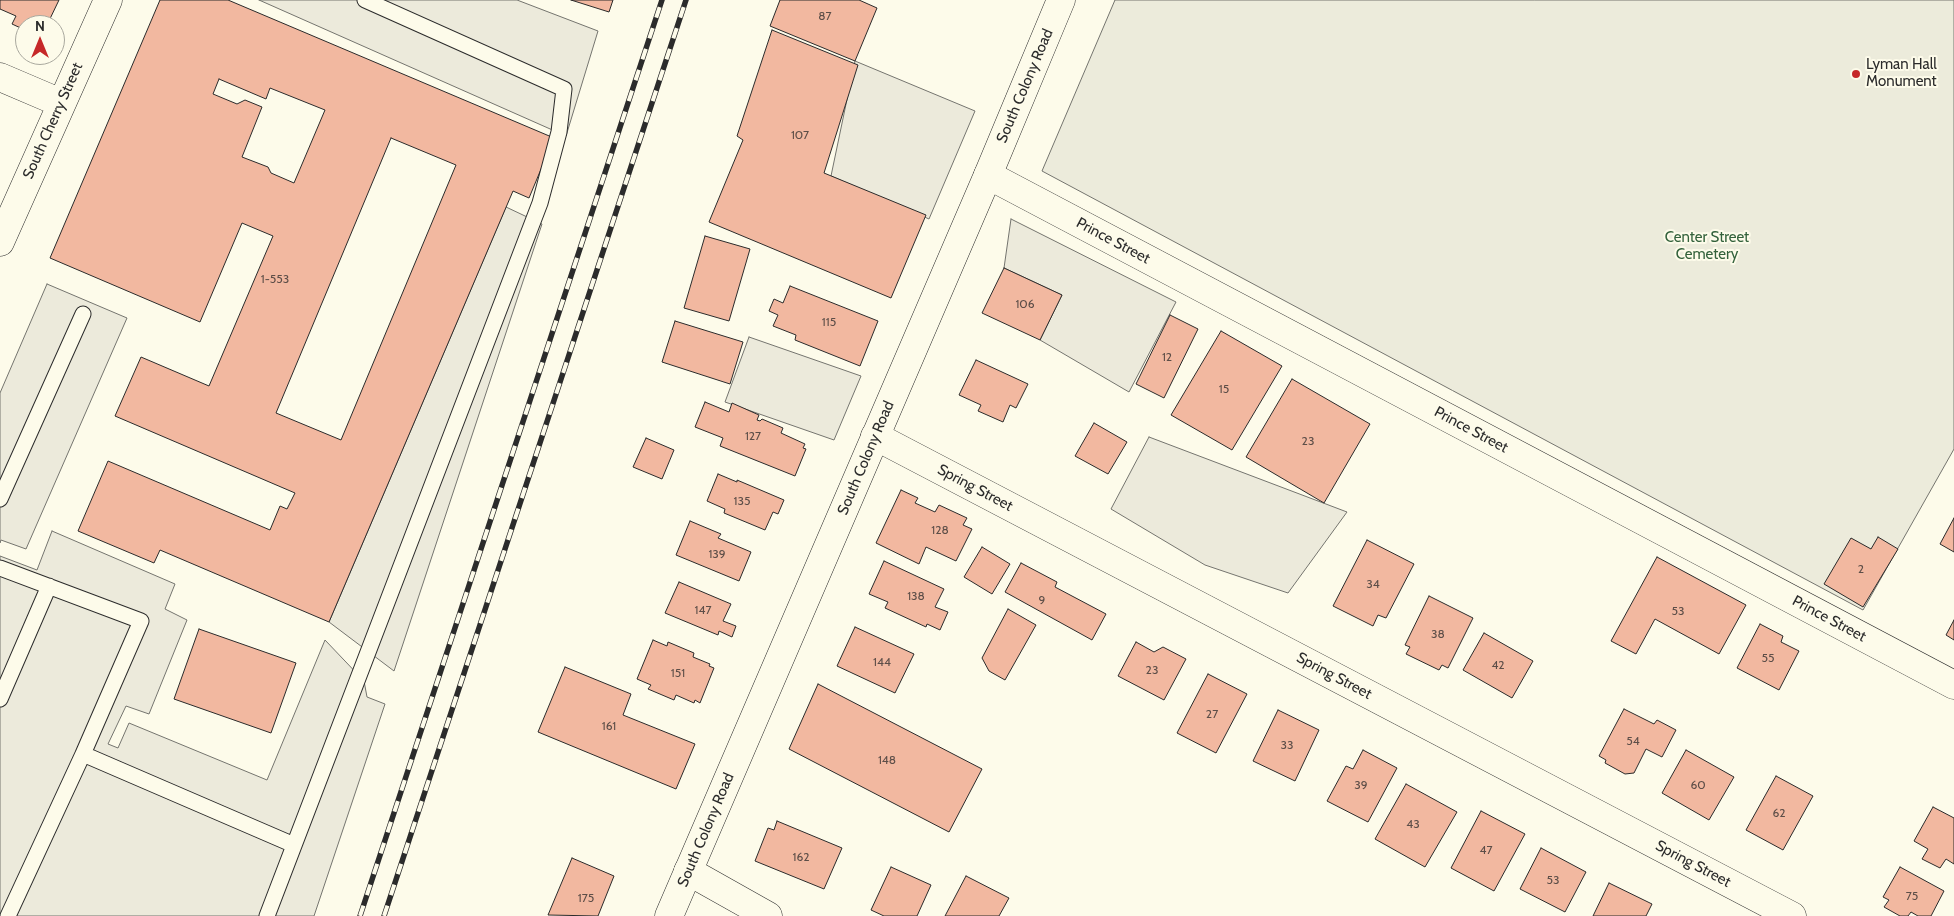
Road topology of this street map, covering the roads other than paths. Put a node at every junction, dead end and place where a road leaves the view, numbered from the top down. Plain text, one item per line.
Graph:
1 (108, 0) edge
2 (365, 0) edge
3 (1061, 0) edge
4 (0, 77) edge
5 (61, 103) junction
6 (988, 175) junction
7 (0, 242) edge
8 (83, 314) dead end
9 (875, 436) junction
10 (0, 499) edge
11 (0, 568) edge
12 (49, 586) junction
13 (1954, 685) edge
14 (0, 699) edge
15 (83, 754) junction
16 (294, 845) junction
17 (688, 871) junction
18 (8, 916) edge
19 (267, 916) edge
20 (669, 916) edge
21 (768, 916) edge
22 (1792, 916) edge

1 - 5 street, South Cherry Street
2 - 16 lane
3 - 6 street, South Colony Road
4 - 5 street
5 - 7 street, South Cherry Street
6 - 9 street, South Colony Road
6 - 13 street, Prince Street
8 - 10 lane
9 - 17 street, South Colony Road
9 - 22 street, Spring Street
11 - 12 lane
12 - 14 lane
12 - 15 lane
15 - 16 lane
15 - 18 lane
16 - 19 lane
17 - 20 street, South Colony Road
17 - 21 street

